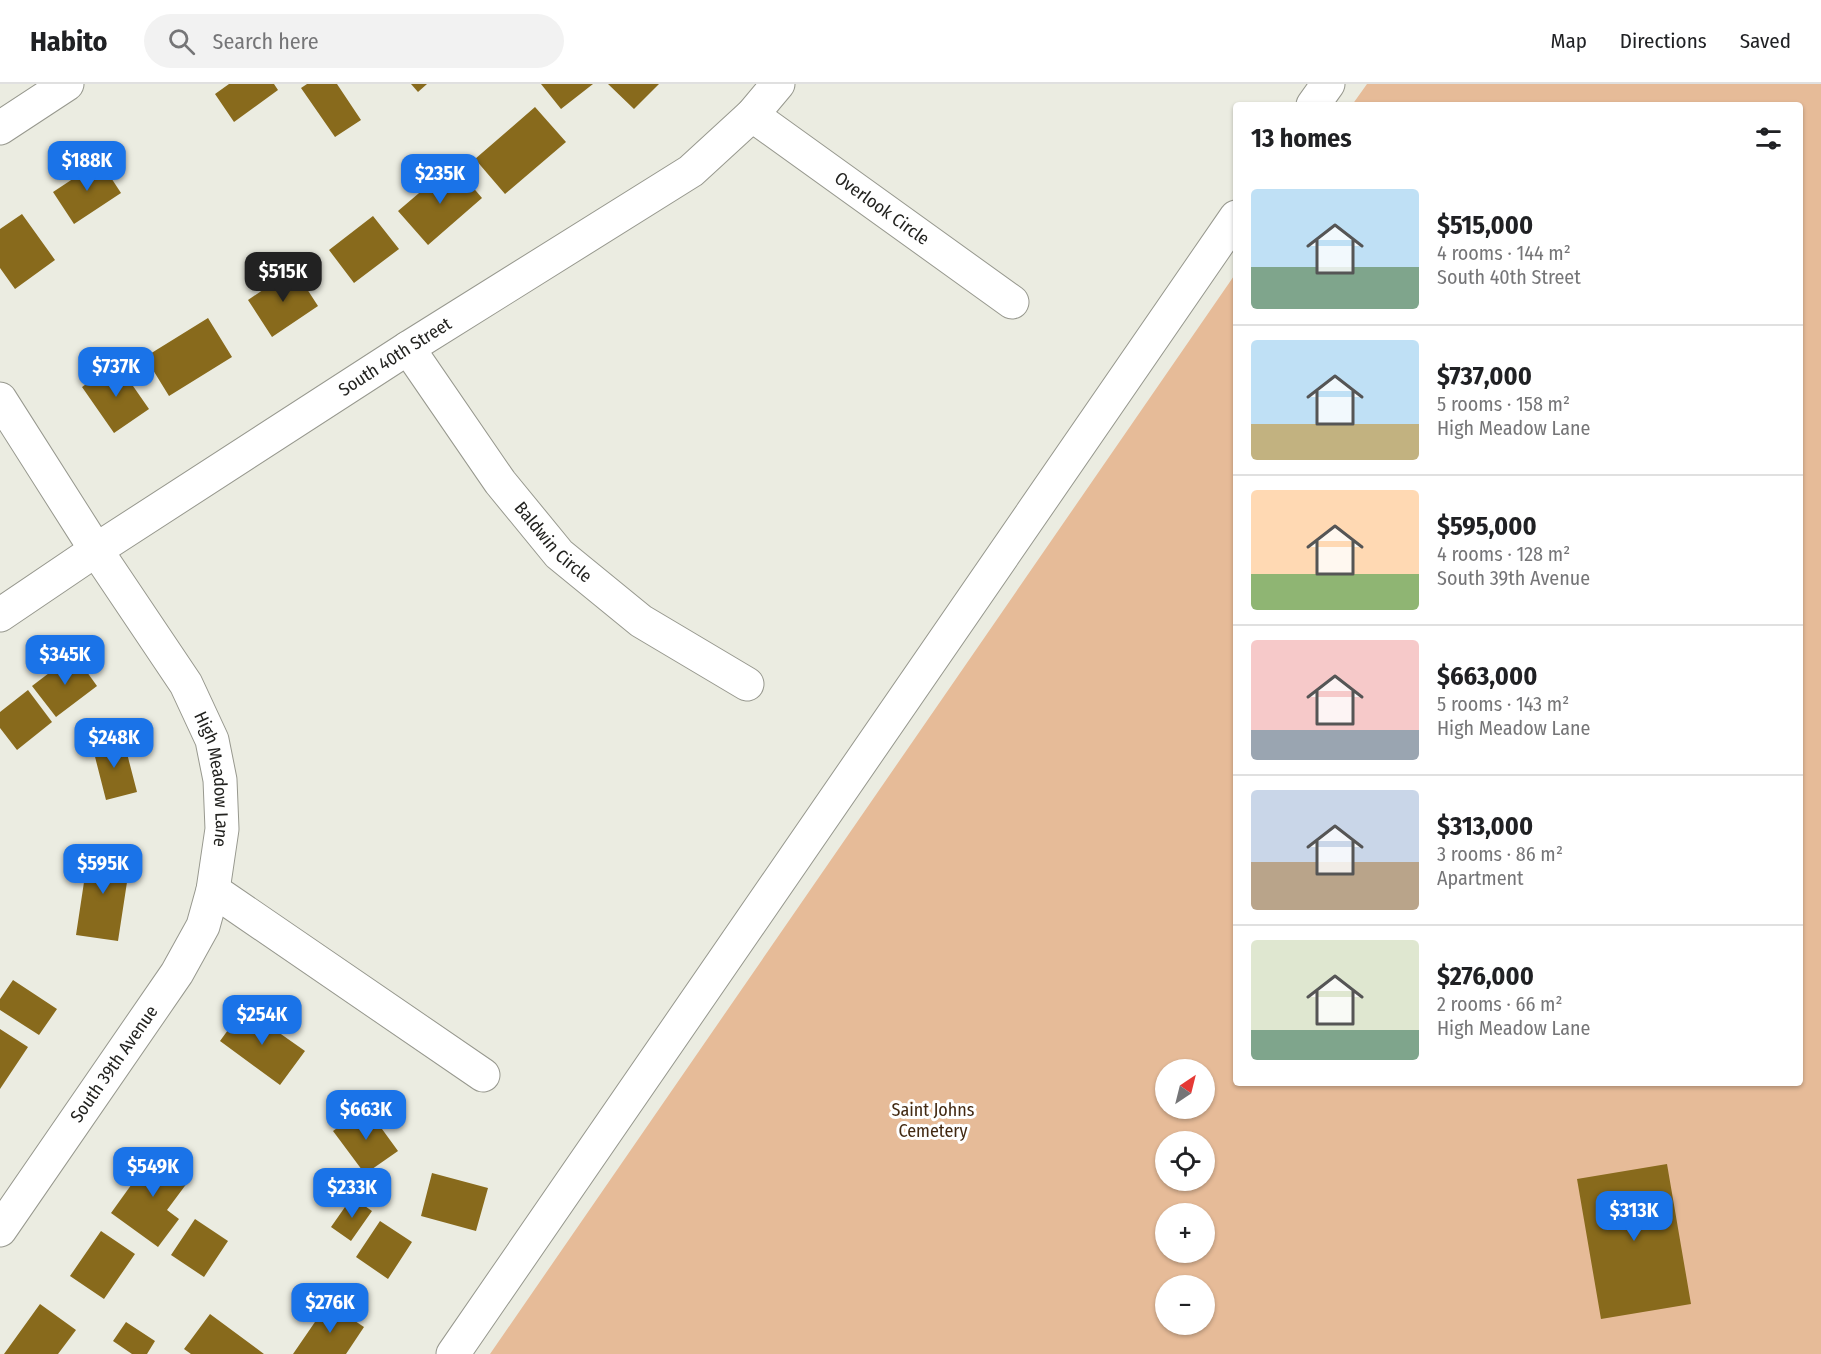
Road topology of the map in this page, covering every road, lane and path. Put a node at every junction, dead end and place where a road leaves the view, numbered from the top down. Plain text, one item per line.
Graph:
1 (67, 84) edge
2 (778, 84) edge
3 (1328, 84) edge
4 (1315, 102) edge
5 (752, 115) junction
6 (0, 129) edge
7 (1233, 221) edge
8 (1012, 302) dead end
9 (408, 348) junction
10 (0, 399) edge
11 (96, 550) junction
12 (0, 615) edge
13 (747, 684) dead end
14 (213, 890) junction
15 (483, 1075) dead end
16 (0, 1230) edge
17 (453, 1354) edge

1 - 6 street
2 - 5 street, South 40th Street
3 - 4 street
5 - 8 street, Overlook Circle
5 - 9 street, South 40th Street
7 - 17 street
9 - 11 street, South 40th Street
9 - 13 street, Baldwin Circle
10 - 11 street, High Meadow Lane
11 - 12 street, South 40th Street
11 - 14 street, High Meadow Lane
14 - 15 street
14 - 16 street, South 39th Avenue

